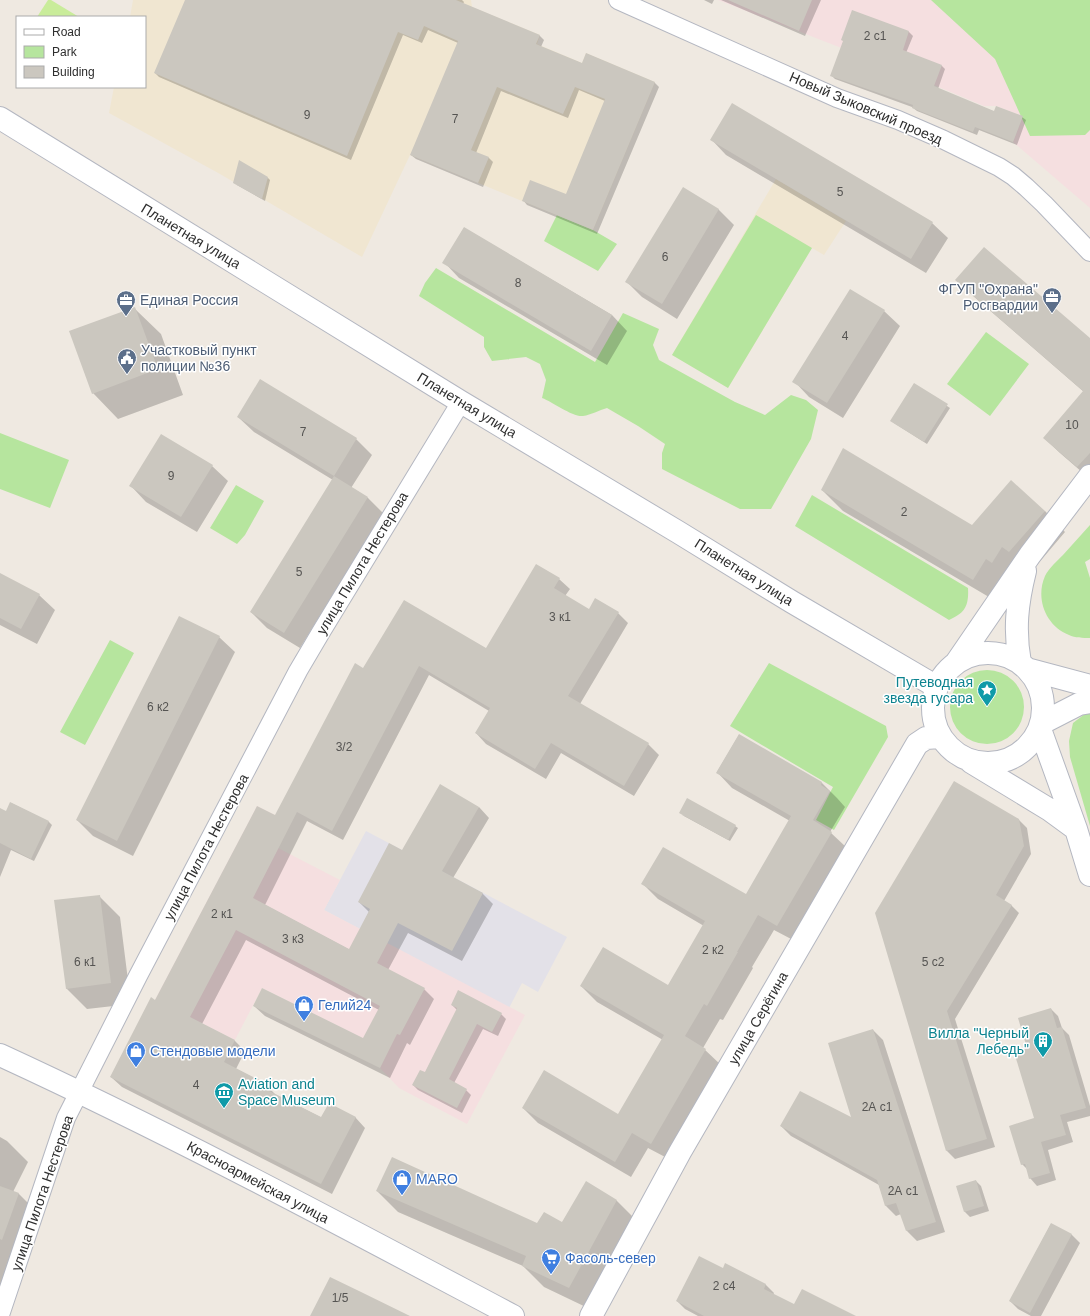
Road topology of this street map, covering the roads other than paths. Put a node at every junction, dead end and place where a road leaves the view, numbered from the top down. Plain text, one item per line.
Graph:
1 (618, 0) edge
2 (0, 118) edge
3 (1090, 252) edge
4 (461, 402) junction
5 (1090, 476) edge
6 (1030, 555) junction
7 (956, 663) junction
8 (1023, 666) junction
9 (1090, 686) edge
10 (937, 687) junction
11 (1090, 702) edge
12 (1041, 726) junction
13 (940, 737) junction
14 (966, 760) junction
15 (1076, 829) junction
16 (1090, 875) edge
17 (0, 1055) edge
18 (80, 1092) junction
19 (0, 1315) edge
20 (513, 1316) edge
21 (591, 1316) edge

1 - 3 street, Новый Зыковский проезд
2 - 4 street, Планетная улица
4 - 10 street, Планетная улица
4 - 18 street, улица Пилота Нестерова
5 - 6 street
6 - 7 street
6 - 8 street
7 - 8 street
7 - 10 street
8 - 9 street
8 - 12 street
10 - 13 street
11 - 12 street
12 - 14 street
12 - 15 street
13 - 14 street
13 - 21 street, улица Серёгина
14 - 15 street
15 - 16 street
17 - 18 street, Красноармейская улица
18 - 19 street, улица Пилота Нестерова
18 - 20 street, Красноармейская улица

